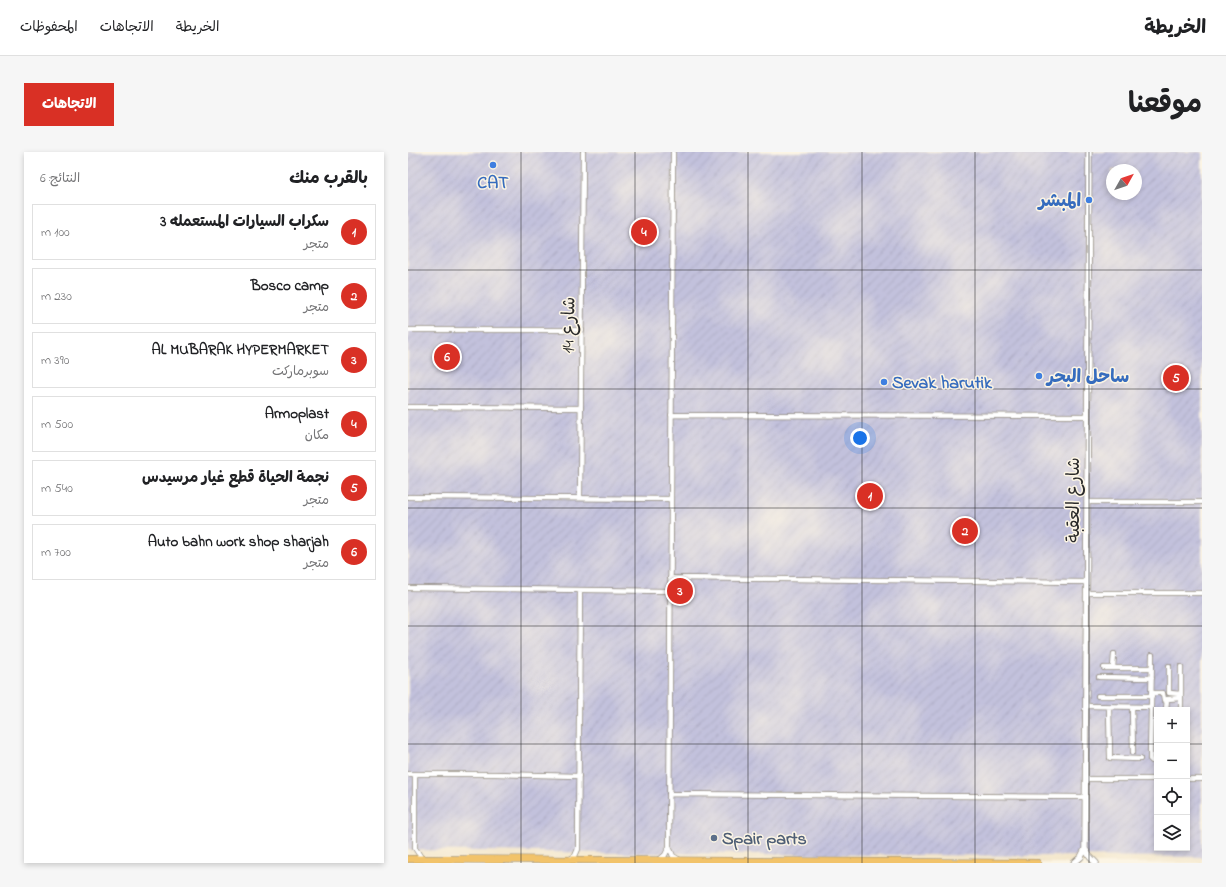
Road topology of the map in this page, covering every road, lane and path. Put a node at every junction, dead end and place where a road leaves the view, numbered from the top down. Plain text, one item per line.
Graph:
1 (583, 152) edge
2 (674, 152) edge
3 (1089, 152) edge
4 (408, 330) edge
5 (582, 330) junction
6 (408, 407) edge
7 (581, 408) junction
8 (671, 415) junction
9 (1088, 416) junction
10 (408, 498) edge
11 (580, 498) junction
12 (671, 499) junction
13 (1087, 502) junction
14 (1202, 502) edge
15 (670, 578) junction
16 (1087, 582) junction
17 (408, 588) edge
18 (580, 590) junction
19 (670, 592) junction
20 (1087, 592) junction
21 (1202, 593) edge
22 (1114, 654) dead end
23 (1152, 655) dead end
24 (1169, 666) dead end
25 (1181, 667) dead end
26 (1104, 668) dead end
27 (1113, 668) junction
28 (1122, 668) junction
29 (1152, 668) junction
30 (1099, 677) dead end
31 (1122, 677) junction
32 (1152, 678) junction
33 (1152, 695) junction
34 (1098, 696) dead end
35 (1122, 696) junction
36 (1181, 696) junction
37 (1166, 701) junction
38 (1086, 706) junction
39 (1109, 706) junction
40 (1122, 707) junction
41 (1132, 707) junction
42 (1166, 707) edge
43 (1181, 707) edge
44 (1151, 710) junction
45 (1154, 711) edge
46 (1133, 752) dead end
47 (1140, 759) dead end
48 (1154, 761) edge
49 (408, 774) edge
50 (415, 774) junction
51 (579, 776) junction
52 (1086, 779) junction
53 (1154, 779) edge
54 (1190, 779) edge
55 (1202, 779) edge
56 (669, 794) junction
57 (1086, 797) junction
58 (669, 846) junction
59 (415, 848) junction
60 (578, 849) junction
61 (1086, 849) junction
62 (408, 858) edge
63 (422, 859) junction
64 (569, 860) junction
65 (587, 860) junction
66 (658, 861) junction
67 (682, 861) junction
68 (902, 863) edge
69 (953, 863) edge
70 (1037, 863) edge
71 (1074, 863) edge
72 (1096, 863) edge

1 - 5 street, شارع 14
2 - 8 street
3 - 9 street, شارع العقبة
4 - 5 street
5 - 7 street, شارع 14
6 - 7 street
7 - 11 street, شارع 14
8 - 9 street
8 - 12 street
9 - 13 street, شارع العقبة
10 - 11 street
11 - 12 street
12 - 15 street
13 - 14 street
13 - 16 street, شارع العقبة
15 - 16 street
15 - 19 street
16 - 20 street, شارع العقبة
17 - 18 street
18 - 19 street
18 - 51 street
19 - 56 street
20 - 21 street
20 - 38 street, شارع العقبة
22 - 27 street
23 - 29 street
24 - 36 street
25 - 36 street
26 - 27 street
27 - 28 street
28 - 29 street
28 - 31 street
29 - 32 street
30 - 31 street
31 - 32 street
32 - 33 street
33 - 35 street
33 - 37 street
33 - 44 street
34 - 35 street
35 - 40 street
36 - 37 street
36 - 43 street
37 - 42 street
38 - 39 street
38 - 52 street, شارع العقبة
39 - 40 street
39 - 47 street
40 - 41 street
41 - 44 street
41 - 46 street
44 - 45 street
44 - 48 street
49 - 50 street
50 - 51 street
50 - 59 street
51 - 60 street
52 - 53 street
52 - 57 street, شارع العقبة
54 - 55 street
56 - 57 street
56 - 58 street
57 - 61 street, شارع العقبة
58 - 66 street
58 - 67 street
59 - 62 street
59 - 63 street
60 - 64 street
60 - 65 street
61 - 71 street
61 - 72 street
62 - 63 main road
63 - 64 main road
64 - 65 main road
65 - 66 main road
66 - 67 main road
67 - 68 main road
68 - 69 main road
69 - 70 main road

